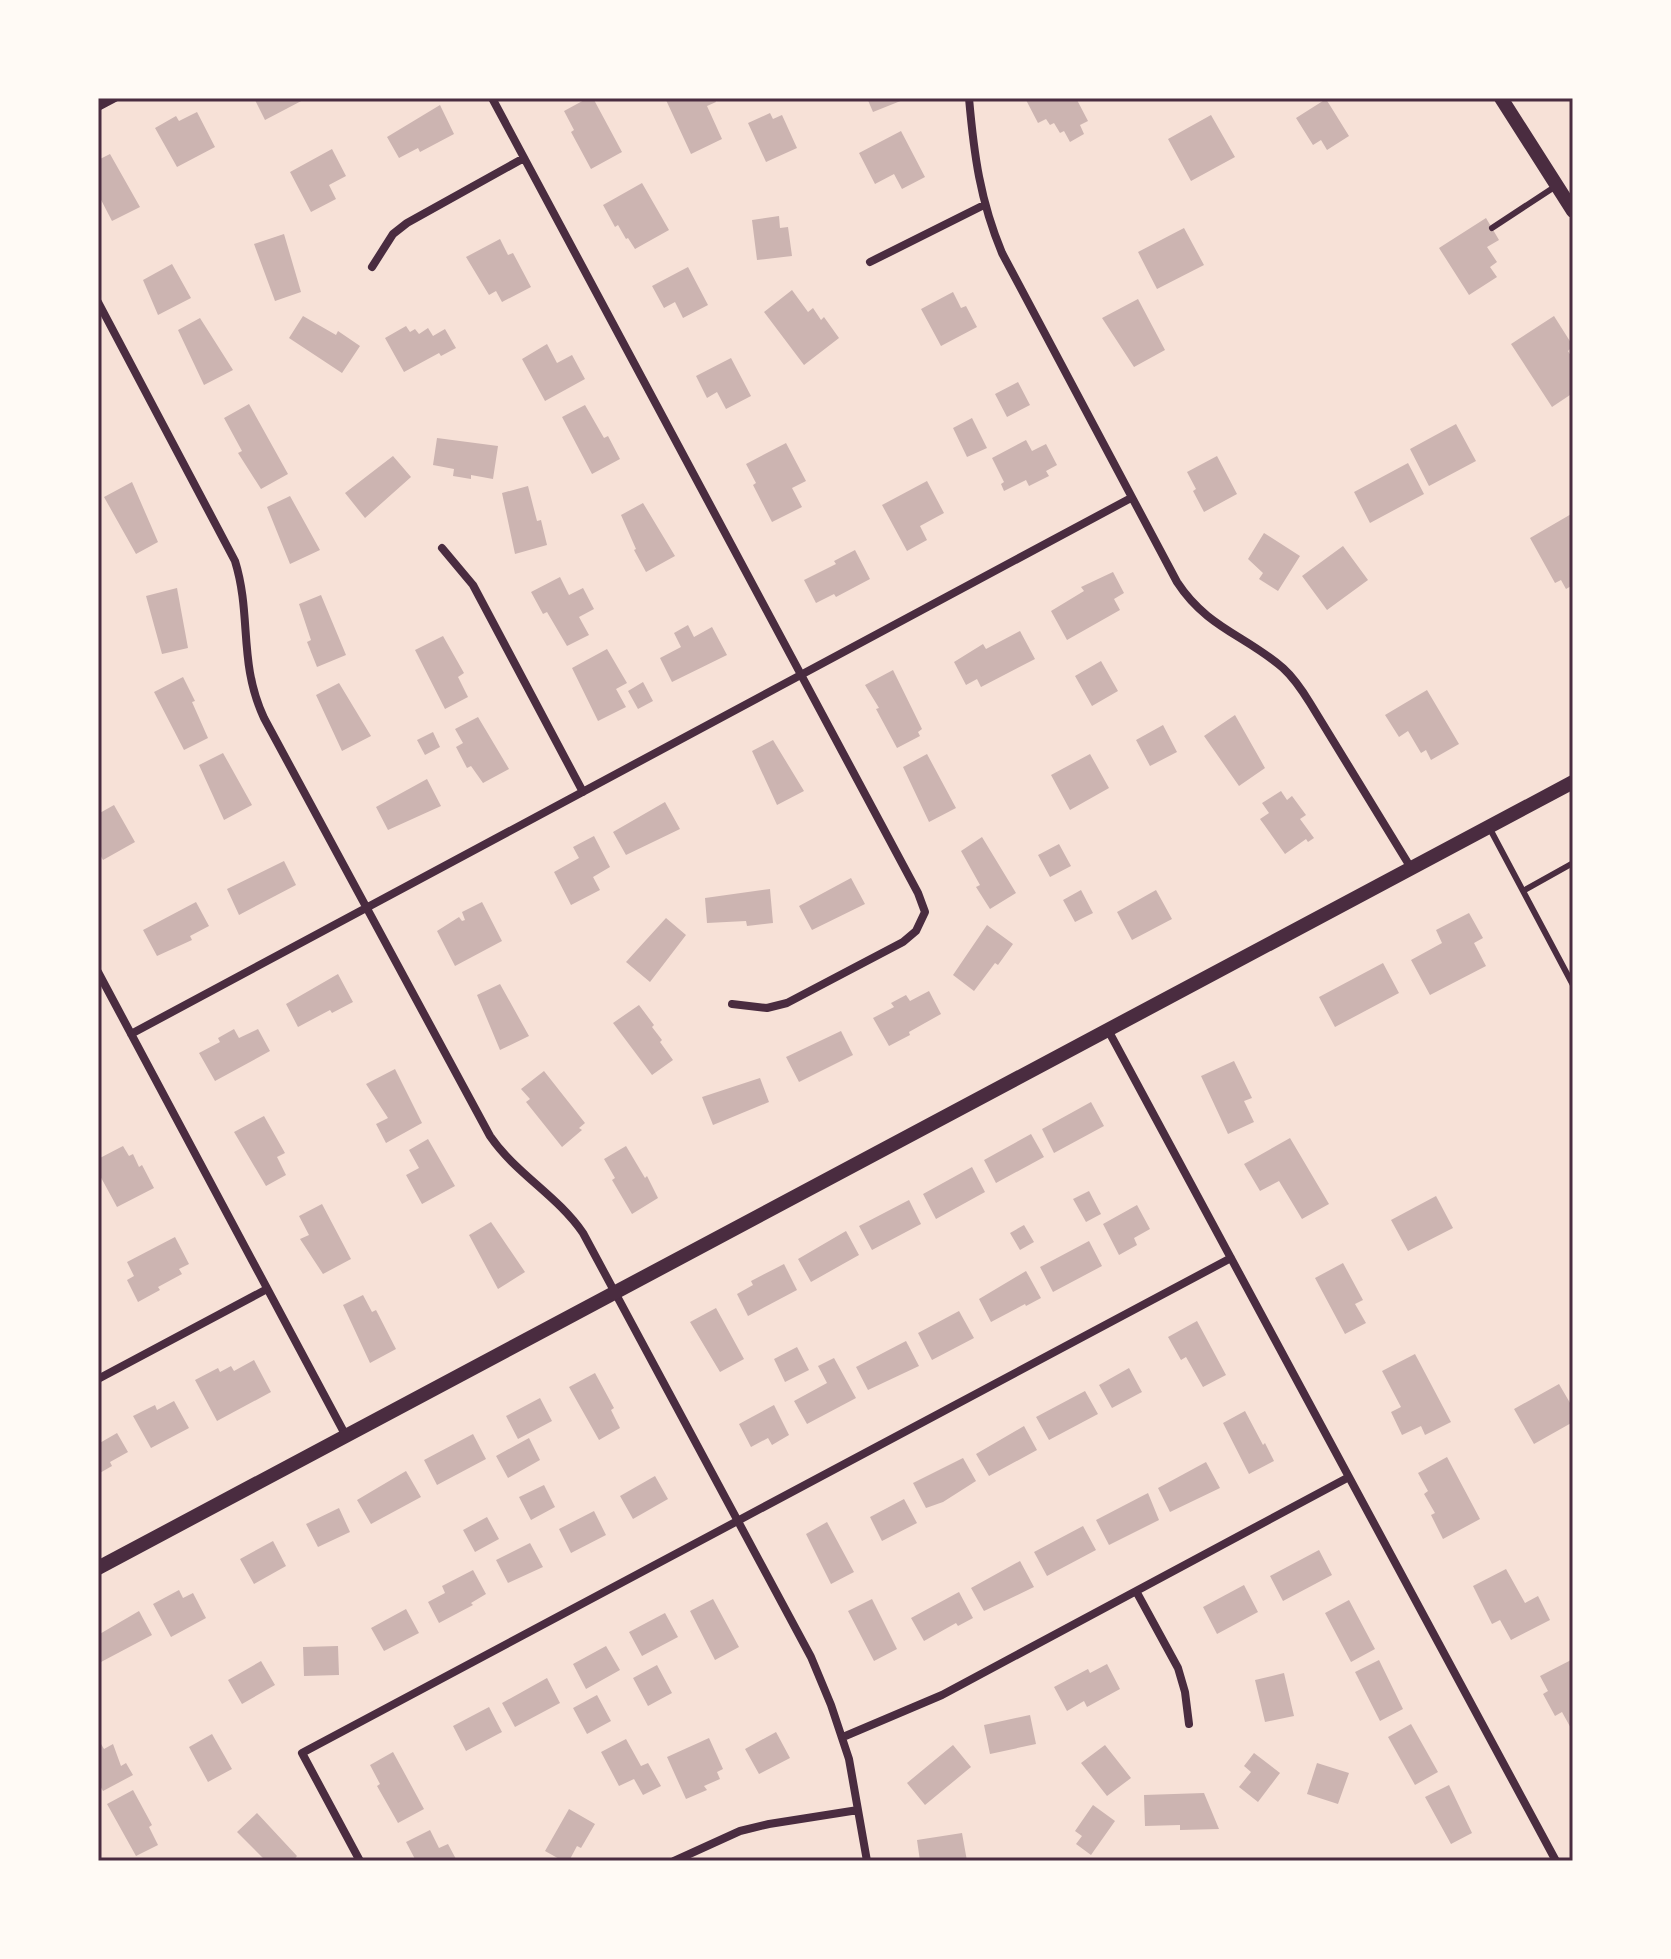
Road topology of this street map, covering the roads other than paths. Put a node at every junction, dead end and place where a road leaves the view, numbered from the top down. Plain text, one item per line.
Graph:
1 (115, 98) edge
2 (492, 98) edge
3 (969, 98) edge
4 (1501, 98) edge
5 (98, 107) edge
6 (524, 158) junction
7 (1556, 185) junction
8 (984, 205) junction
9 (1573, 211) edge
10 (1492, 228) dead end
11 (870, 262) dead end
12 (372, 267) dead end
13 (98, 302) edge
14 (1131, 498) junction
15 (442, 548) dead end
16 (800, 675) junction
17 (1573, 782) edge
18 (583, 792) junction
19 (1489, 826) junction
20 (1573, 863) edge
21 (1411, 868) junction
22 (1523, 891) junction
23 (366, 908) junction
24 (98, 972) edge
25 (1573, 985) edge
26 (732, 1004) dead end
27 (1108, 1030) junction
28 (131, 1034) junction
29 (1231, 1258) junction
30 (267, 1289) junction
31 (614, 1292) junction
32 (98, 1379) edge
33 (346, 1436) junction
34 (1349, 1477) junction
35 (738, 1521) junction
36 (98, 1568) edge
37 (1136, 1591) junction
38 (1189, 1724) dead end
39 (843, 1737) junction
40 (858, 1810) junction
41 (360, 1861) edge
42 (674, 1861) edge
43 (867, 1861) edge
44 (1556, 1861) edge

1 - 5 street
2 - 6 street
3 - 8 street
4 - 7 street
6 - 12 street
6 - 16 street
7 - 9 street
7 - 10 lane
8 - 11 street
8 - 14 street
13 - 23 street
14 - 16 street
14 - 21 street
15 - 18 street
16 - 18 street
16 - 26 street
17 - 19 street
18 - 23 street
19 - 21 street
19 - 22 lane
20 - 22 lane
21 - 27 street
22 - 25 lane
23 - 28 street
23 - 31 street
24 - 28 street
27 - 29 street
27 - 31 street
28 - 30 street
29 - 34 street
29 - 35 street
30 - 32 street
30 - 33 street
31 - 33 street
31 - 35 street
33 - 36 street
34 - 37 street
34 - 44 street
35 - 39 street
35 - 41 street
37 - 38 street
37 - 39 street
39 - 40 street
40 - 42 street
40 - 43 street

